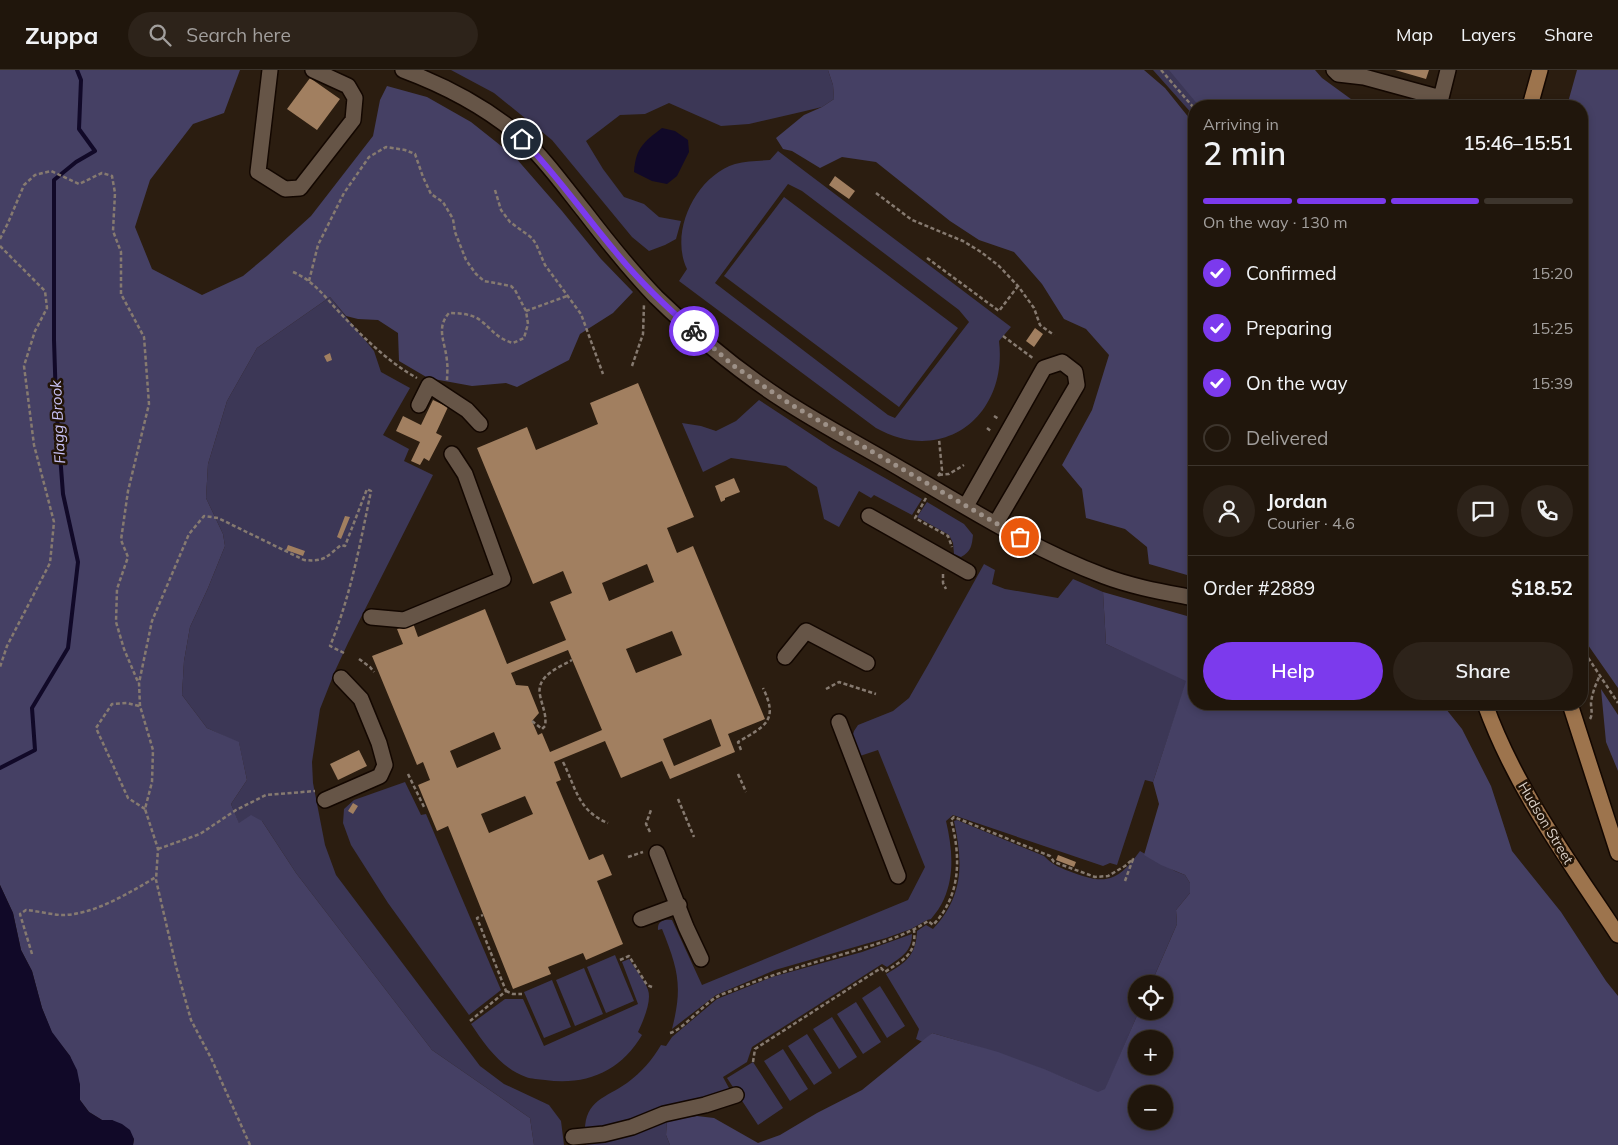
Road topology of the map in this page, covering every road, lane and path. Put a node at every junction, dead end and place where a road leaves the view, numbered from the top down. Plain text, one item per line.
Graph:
1 (270, 70) edge
2 (313, 70) edge
3 (403, 70) edge
4 (1162, 70) edge
5 (1334, 70) edge
6 (1448, 70) edge
7 (1540, 70) edge
8 (1532, 100) edge
9 (1188, 101) edge
10 (495, 190) dead end
11 (876, 193) dead end
12 (0, 239) edge
13 (0, 246) edge
14 (927, 258) dead end
15 (293, 272) dead end
16 (309, 281) junction
17 (1018, 286) junction
18 (567, 296) junction
19 (644, 297) dead end
20 (526, 311) junction
21 (1054, 334) dead end
22 (1003, 336) dead end
23 (1035, 360) dead end
24 (632, 366) dead end
25 (603, 374) dead end
26 (429, 385) junction
27 (443, 393) junction
28 (419, 405) dead end
29 (480, 424) dead end
30 (939, 439) dead end
31 (452, 454) dead end
32 (964, 465) dead end
33 (927, 497) dead end
34 (966, 506) junction
35 (869, 516) dead end
36 (996, 523) junction
37 (952, 549) dead end
38 (944, 570) dead end
39 (968, 572) dead end
40 (946, 589) dead end
41 (1188, 597) edge
42 (371, 617) dead end
43 (344, 653) dead end
44 (785, 657) dead end
45 (1588, 657) edge
46 (359, 659) dead end
47 (572, 660) dead end
48 (868, 663) dead end
49 (0, 667) edge
50 (374, 672) dead end
51 (1600, 675) junction
52 (341, 678) dead end
53 (139, 683) junction
54 (763, 688) dead end
55 (826, 689) dead end
56 (876, 694) dead end
57 (1618, 703) edge
58 (140, 706) junction
59 (1486, 710) edge
60 (1572, 710) edge
61 (532, 721) dead end
62 (839, 722) dead end
63 (1580, 734) junction
64 (741, 750) dead end
65 (563, 762) dead end
66 (408, 774) dead end
67 (738, 774) dead end
68 (746, 792) dead end
69 (324, 795) joint
70 (678, 800) dead end
71 (145, 809) junction
72 (425, 810) dead end
73 (651, 810) dead end
74 (608, 823) dead end
75 (650, 832) dead end
76 (694, 837) dead end
77 (158, 849) junction
78 (652, 851) joint
79 (1618, 853) edge
80 (628, 857) dead end
81 (898, 876) dead end
82 (156, 877) junction
83 (1125, 881) dead end
84 (679, 905) junction
85 (483, 915) dead end
86 (641, 919) dead end
87 (914, 930) junction
88 (1618, 935) edge
89 (32, 954) dead end
90 (620, 960) dead end
91 (701, 960) dead end
92 (652, 987) dead end
93 (506, 991) junction
94 (522, 994) dead end
95 (470, 1021) dead end
96 (670, 1033) dead end
97 (753, 1062) dead end
98 (736, 1095) dead end
99 (573, 1137) dead end
100 (250, 1145) edge

1 - 2 street
3 - 34 street
4 - 9 path
5 - 6 street
7 - 8 main road
10 - 18 path
11 - 17 path
12 - 53 path
13 - 49 path
14 - 17 path
15 - 16 path
16 - 20 path
16 - 26 path
17 - 21 path
18 - 20 path
18 - 25 path
19 - 24 path
20 - 27 path
22 - 23 path
26 - 27 street
26 - 28 street
27 - 29 street
30 - 32 path
31 - 42 street
33 - 37 path
34 - 36 street
34 - 36 street
35 - 39 street
36 - 41 street
38 - 40 path
43 - 53 path
44 - 48 street
45 - 51 path
46 - 50 path
47 - 61 path
51 - 57 path
51 - 63 path
52 - 69 street
53 - 58 path
54 - 64 path
55 - 56 path
58 - 71 path
58 - 71 path
59 - 88 main road, Hudson Street
60 - 63 main road
62 - 81 street
63 - 79 main road
65 - 74 path
66 - 72 path
67 - 68 path
69 - 77 path
70 - 76 path
71 - 77 path
73 - 75 path
77 - 82 path
78 - 80 path
78 - 84 street
82 - 89 path
82 - 100 path
83 - 87 path
84 - 86 street
84 - 91 street
85 - 93 path
87 - 96 path
87 - 97 path
90 - 92 path
93 - 94 path
93 - 95 path
98 - 99 street

